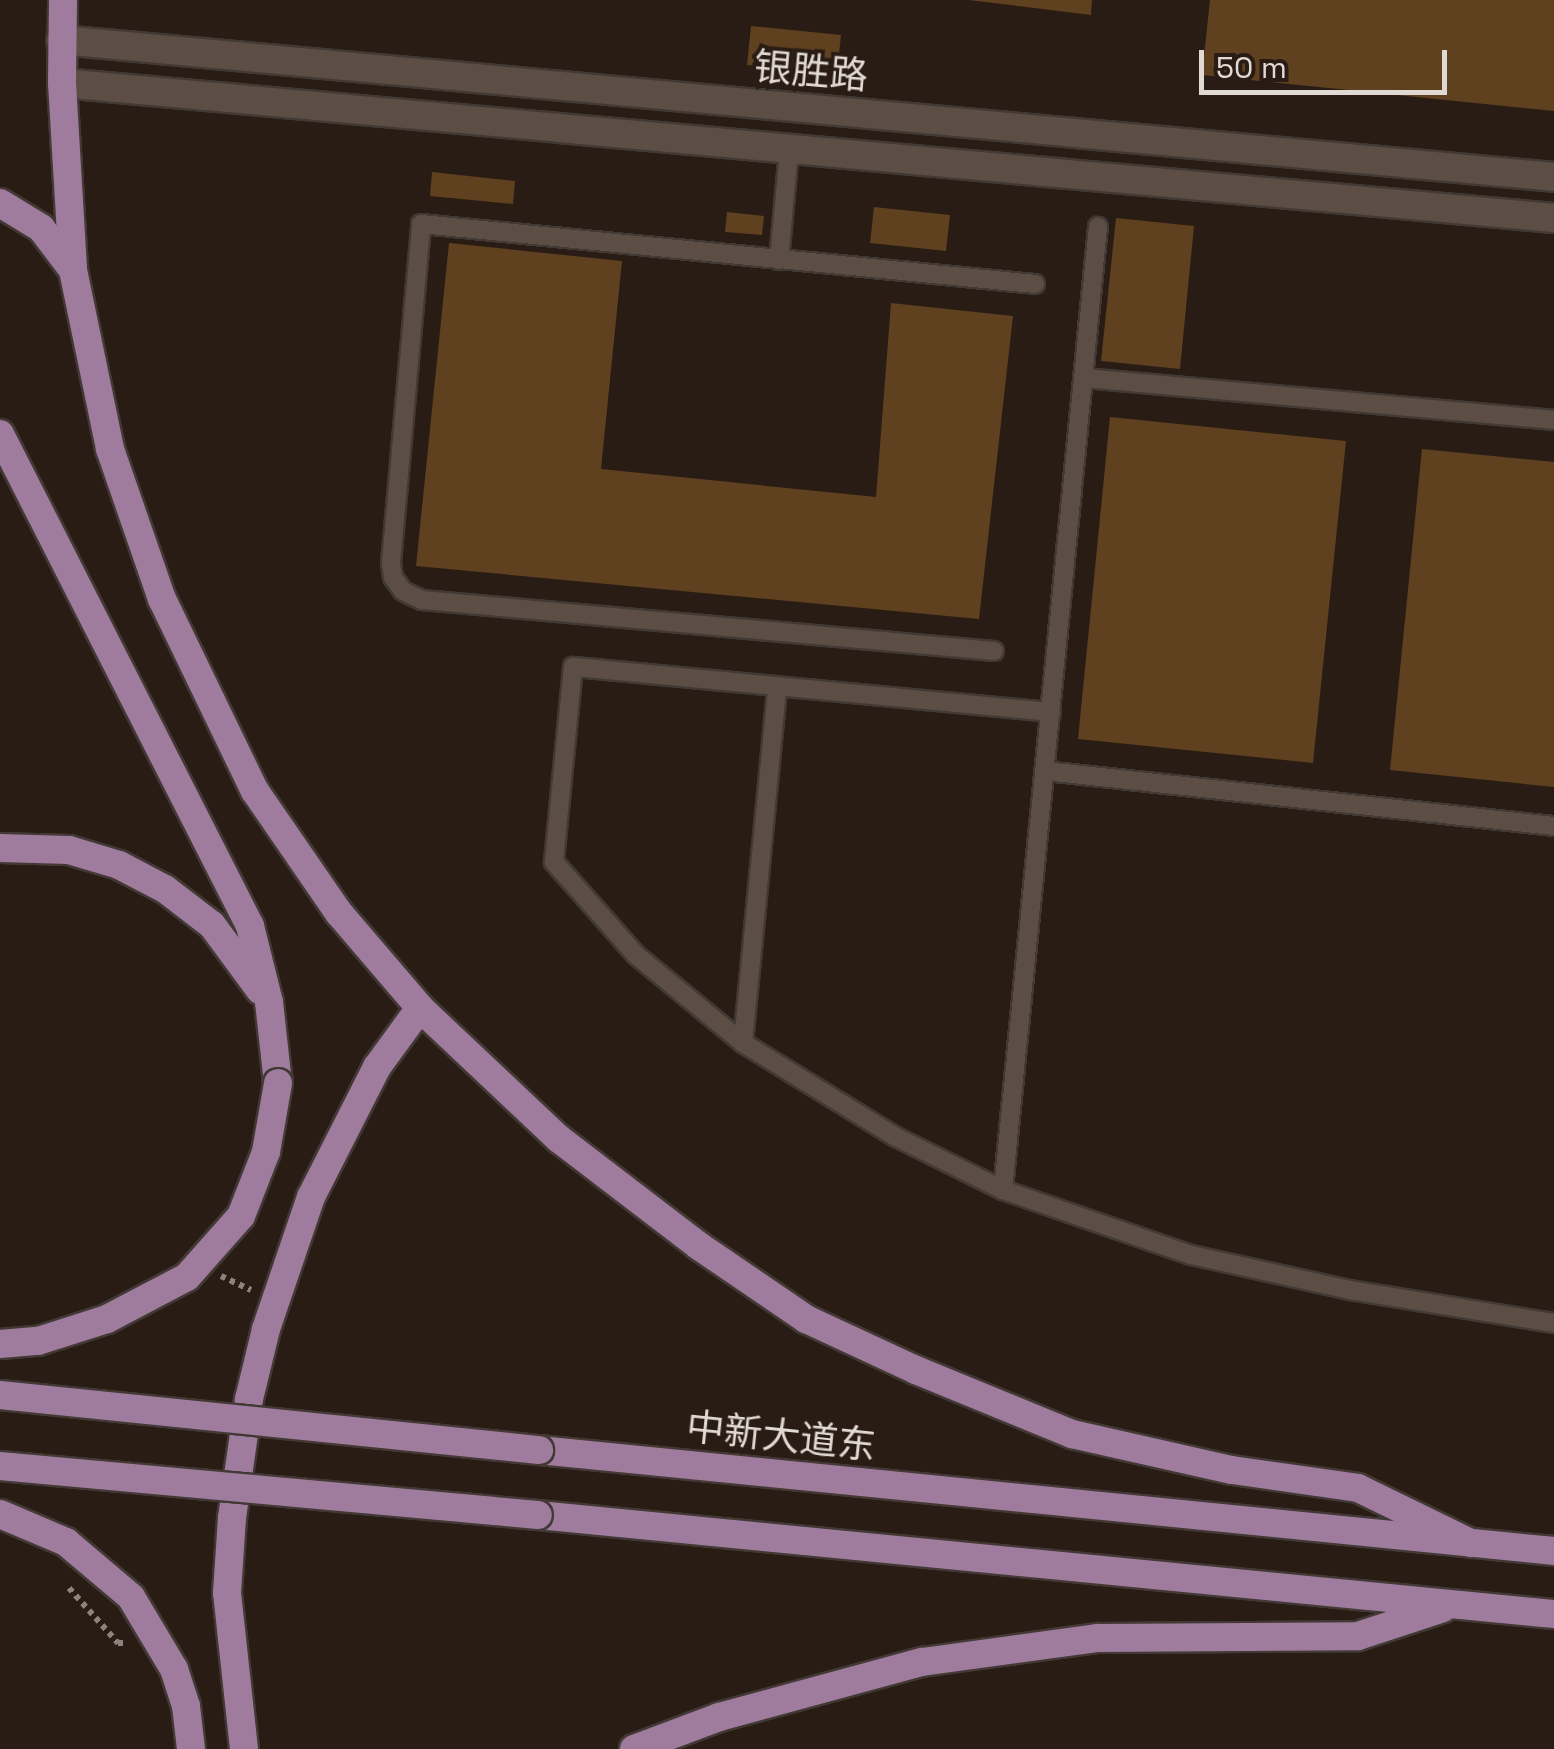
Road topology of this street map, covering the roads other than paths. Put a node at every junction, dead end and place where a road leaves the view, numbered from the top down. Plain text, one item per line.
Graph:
1 (63, 0) edge
2 (61, 40) junction
3 (62, 83) junction
4 (789, 150) junction
5 (1554, 176) edge
6 (0, 203) edge
7 (1554, 218) edge
8 (1098, 227) dead end
9 (780, 260) junction
10 (73, 270) junction
11 (1035, 284) dead end
12 (1085, 378) junction
13 (1554, 420) edge
14 (0, 434) edge
15 (994, 651) dead end
16 (777, 688) junction
17 (1052, 712) junction
18 (1045, 771) junction
19 (1554, 826) edge
20 (0, 848) edge
21 (269, 1002) junction
22 (420, 1008) junction
23 (742, 1042) junction
24 (1004, 1190) junction
25 (1554, 1323) edge
26 (0, 1344) edge
27 (0, 1395) edge
28 (0, 1466) edge
29 (0, 1514) edge
30 (1471, 1544) junction
31 (1554, 1551) edge
32 (1456, 1604) junction
33 (1554, 1614) edge
34 (192, 1749) edge
35 (244, 1749) edge
36 (634, 1749) edge

1 - 2 main road
2 - 3 main road
2 - 5 street, 银胜路
3 - 4 street, 银胜路
3 - 10 main road
4 - 7 street, 银胜路
4 - 9 lane
6 - 10 main road
8 - 12 lane
9 - 11 lane
9 - 15 lane
10 - 22 main road
12 - 13 lane
12 - 17 lane
14 - 21 main road
16 - 17 lane
16 - 23 lane
16 - 23 lane
17 - 18 lane
18 - 19 lane
18 - 24 lane
20 - 21 main road
21 - 26 main road, bridge
22 - 30 main road
22 - 35 main road
23 - 24 lane
24 - 25 lane
27 - 30 main road, 中新大道东, bridge
28 - 32 main road, bridge
29 - 34 main road, bridge
30 - 31 main road, 中新大道东
32 - 33 main road
32 - 36 main road

